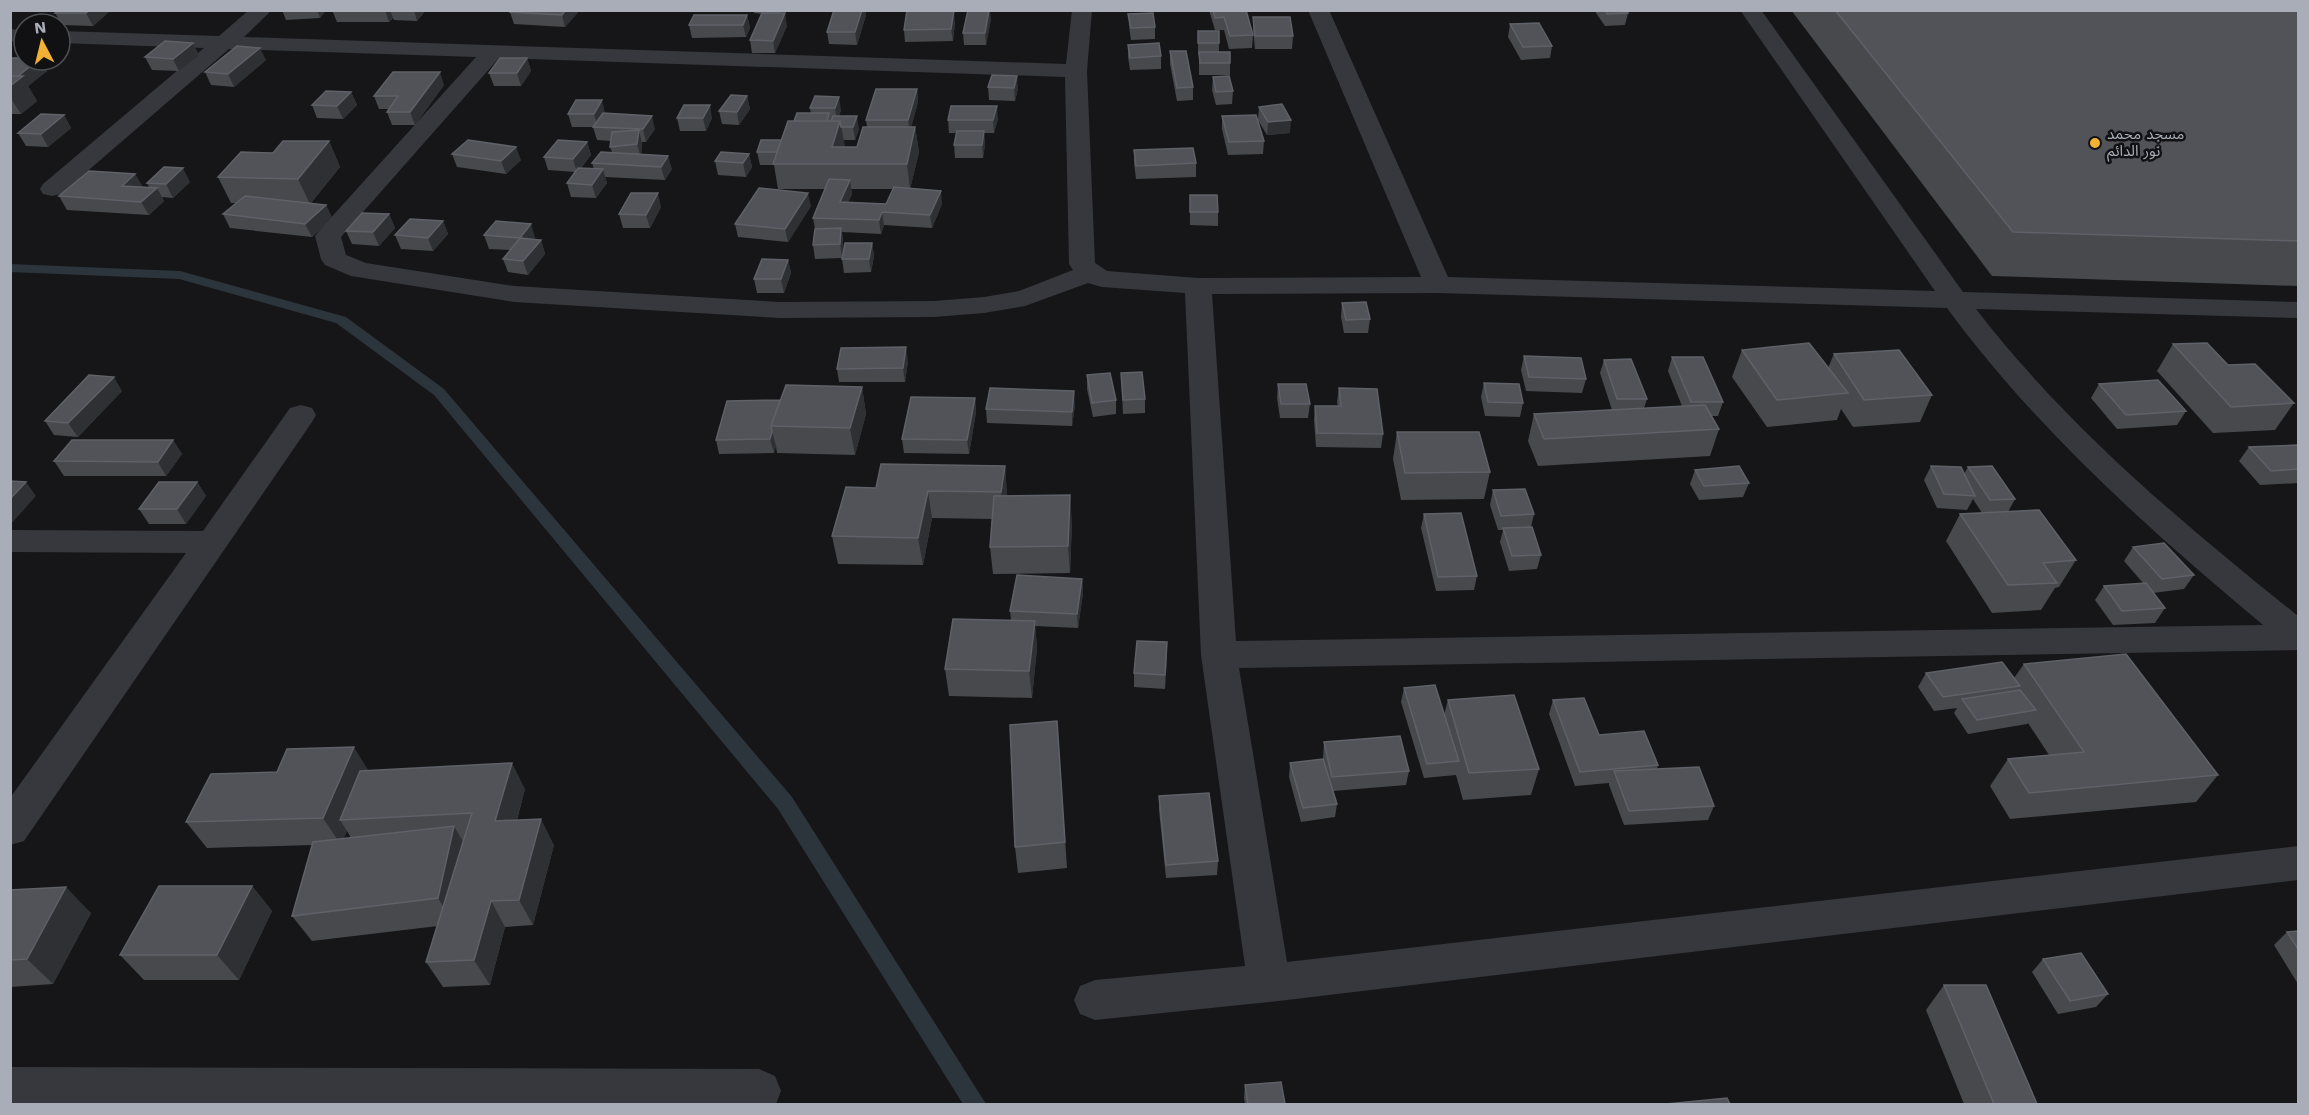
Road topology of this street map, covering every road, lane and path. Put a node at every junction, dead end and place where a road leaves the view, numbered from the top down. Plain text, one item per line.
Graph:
1 (262, 10) edge
2 (1082, 10) edge
3 (1318, 10) edge
4 (1750, 10) edge
5 (72, 37) edge
6 (228, 41) junction
7 (495, 50) junction
8 (1076, 71) junction
9 (52, 189) dead end
10 (1089, 273) junction
11 (1438, 285) junction
12 (1198, 286) junction
13 (1954, 300) junction
14 (2298, 310) edge
15 (301, 415) dead end
16 (10, 542) edge
17 (211, 542) junction
18 (2298, 636) edge
19 (1219, 655) junction
20 (10, 829) edge
21 (2298, 863) edge
22 (1269, 983) junction
23 (1095, 1000) dead end
24 (10, 1089) edge
25 (759, 1091) dead end

1 - 6 street
2 - 8 street
3 - 11 street
4 - 13 street
5 - 6 street
6 - 7 street
6 - 9 street
7 - 8 street
7 - 10 street
8 - 10 street
10 - 12 street
11 - 12 street
11 - 13 street
12 - 19 street
13 - 14 street
13 - 18 street
15 - 17 street
16 - 17 street
17 - 20 street
18 - 19 street
19 - 22 street
21 - 22 street
22 - 23 street
24 - 25 street

